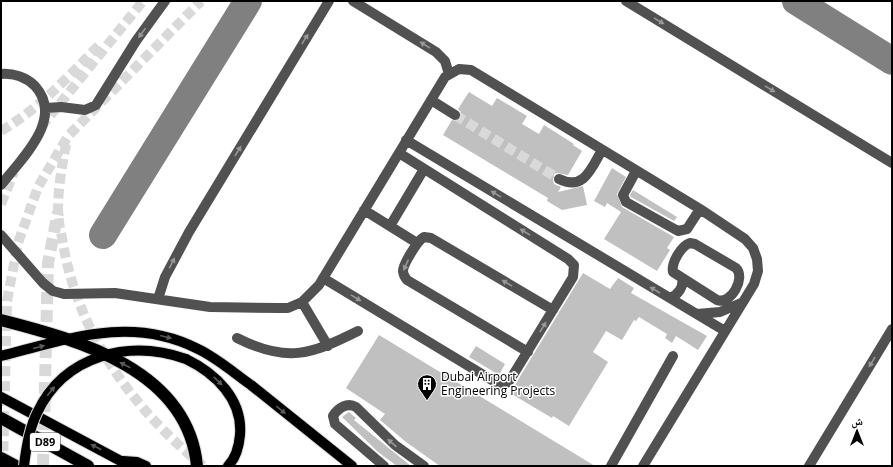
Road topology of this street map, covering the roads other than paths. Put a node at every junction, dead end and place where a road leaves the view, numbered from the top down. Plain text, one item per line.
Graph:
1 (165, 1) edge
2 (329, 1) edge
3 (353, 1) edge
4 (626, 1) edge
5 (1, 74) edge
6 (449, 74) junction
7 (431, 100) junction
8 (46, 108) junction
9 (455, 115) tunnel mouth
10 (406, 140) junction
11 (602, 150) junction
12 (399, 153) junction
13 (892, 163) edge
14 (424, 169) junction
15 (636, 171) junction
16 (559, 179) tunnel mouth
17 (1, 185) edge
18 (700, 209) junction
19 (364, 210) junction
20 (390, 226) junction
21 (1, 235) edge
22 (417, 243) junction
23 (323, 278) junction
24 (682, 278) junction
25 (693, 285) junction
26 (670, 298) junction
27 (158, 299) junction
28 (302, 302) junction
29 (743, 302) junction
30 (679, 304) junction
31 (553, 310) junction
32 (695, 314) junction
33 (1, 320) edge
34 (892, 329) edge
35 (358, 331) dead end
36 (725, 331) junction
37 (237, 338) dead end
38 (328, 346) junction
39 (528, 352) junction
40 (1, 356) edge
41 (673, 356) dead end
42 (1, 397) edge
43 (1, 418) edge
44 (1, 458) edge
45 (126, 464) edge
46 (16, 466) edge
47 (24, 466) edge
48 (88, 466) edge
49 (146, 466) edge
50 (197, 466) edge
51 (228, 466) edge
52 (352, 466) edge
53 (384, 466) edge
54 (424, 466) edge
55 (611, 466) edge
56 (643, 466) edge
57 (810, 466) edge

1 -> 8 lane
27 -> 2 lane
6 -> 3 lane
4 -> 13 lane
5 - 8 lane
6 - 7 lane
6 - 11 lane
7 - 9 lane
7 - 10 lane
8 - 17 lane
10 - 12 lane
26 -> 10 lane
11 - 15 lane
11 - 16 lane
12 - 14 lane
12 - 19 lane
14 - 20 lane
31 -> 14 lane
15 - 18 lane
15 - 18 lane
18 - 29 lane
19 - 20 lane
19 - 23 lane
20 - 22 lane
21 - 27 lane
31 -> 22 lane
22 -> 39 lane
23 - 28 lane
23 -> 39 lane
24 - 25 lane
24 - 25 lane
24 - 26 lane
25 - 30 lane
26 - 30 lane
27 - 28 lane
28 - 38 lane
29 - 32 lane
29 - 36 lane
30 - 32 lane
39 -> 31 lane
32 - 36 lane
50 -> 33 highway, bridge
34 -> 57 lane
35 - 38 lane
36 - 56 lane
37 - 38 lane
40 -> 52 main road, bridge
41 - 55 lane
45 -> 42 main road
43 - 48 highway, D89
44 - 46 highway
45 - 49 main road
47 -> 51 main road, bridge
54 -> 53 lane

